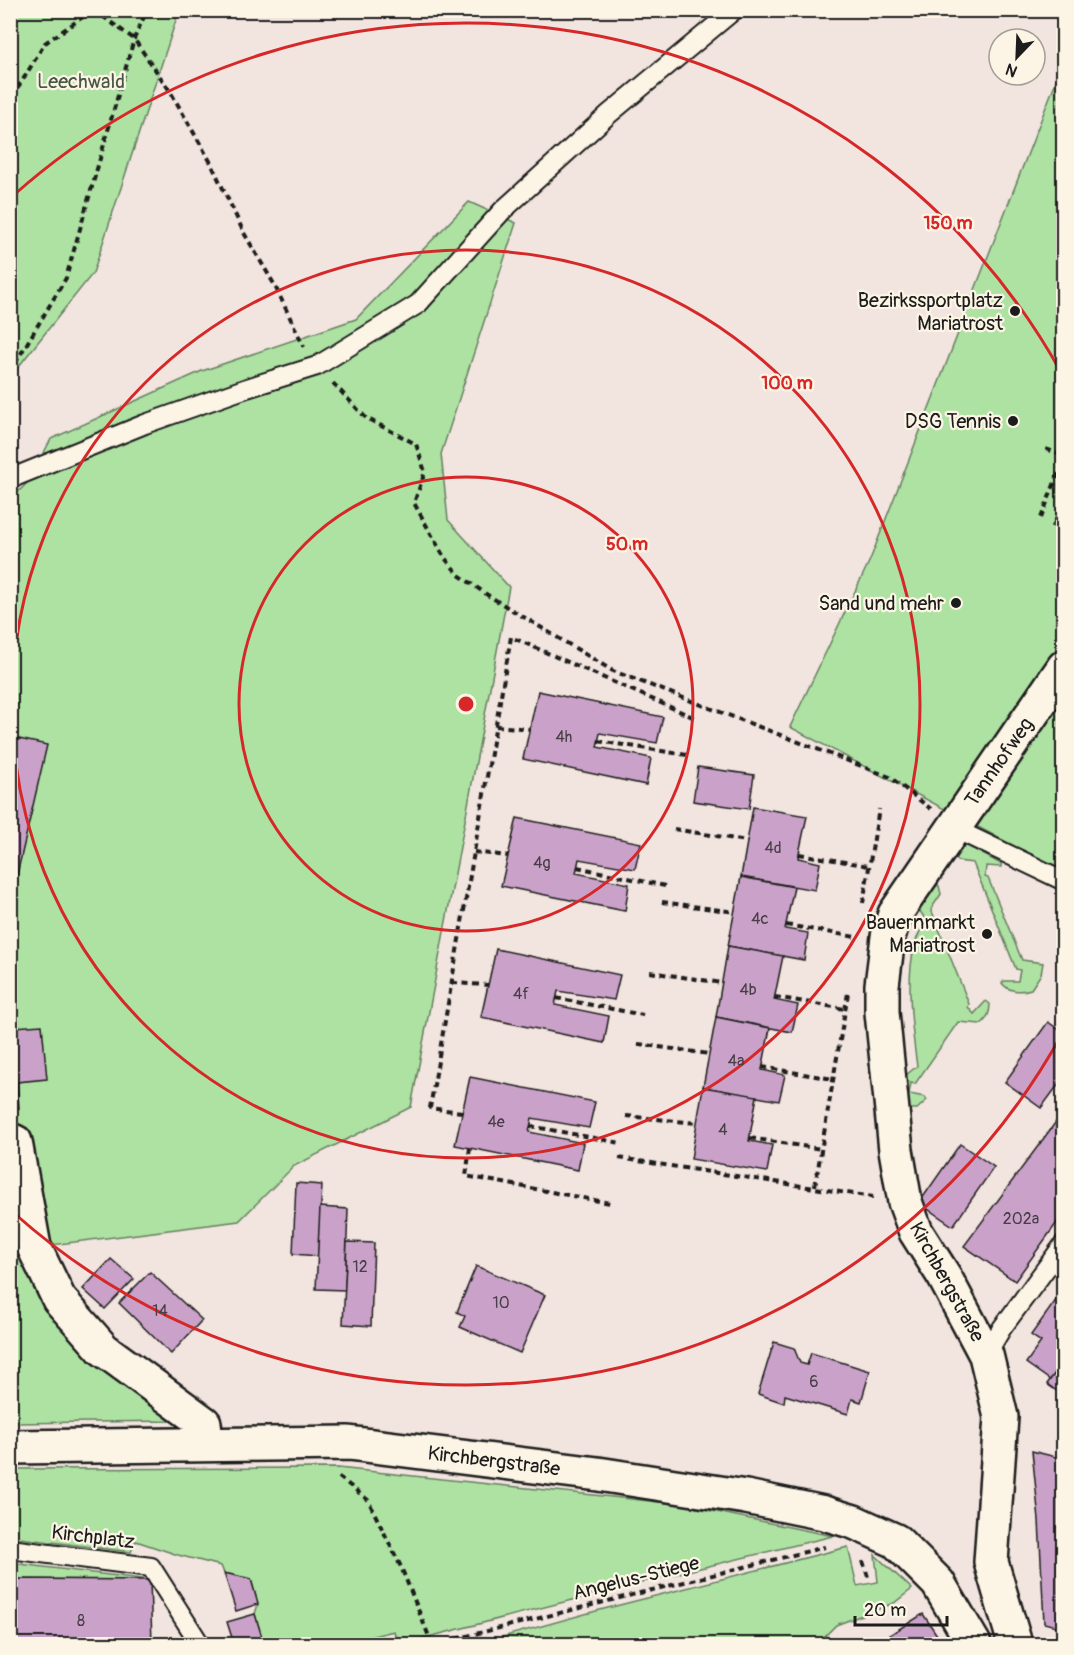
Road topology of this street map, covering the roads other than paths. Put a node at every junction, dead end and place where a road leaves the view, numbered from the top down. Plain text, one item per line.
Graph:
1 (734, 10) edge
2 (10, 480) edge
3 (1064, 667) edge
4 (953, 828) junction
5 (1064, 881) edge
6 (10, 1140) edge
7 (1064, 1244) edge
8 (986, 1355) junction
9 (206, 1443) junction
10 (10, 1447) edge
11 (10, 1549) edge
12 (200, 1644) edge
13 (974, 1644) edge
14 (1015, 1644) edge

1 - 2 lane
3 - 4 street, Tannhofweg
4 - 5 lane
4 - 8 street, Kirchbergstraße
6 - 9 street
7 - 8 lane
8 - 14 street, Kirchbergstraße
9 - 10 street, Kirchbergstraße
9 - 13 street, Kirchbergstraße
11 - 12 lane, Kirchplatz

